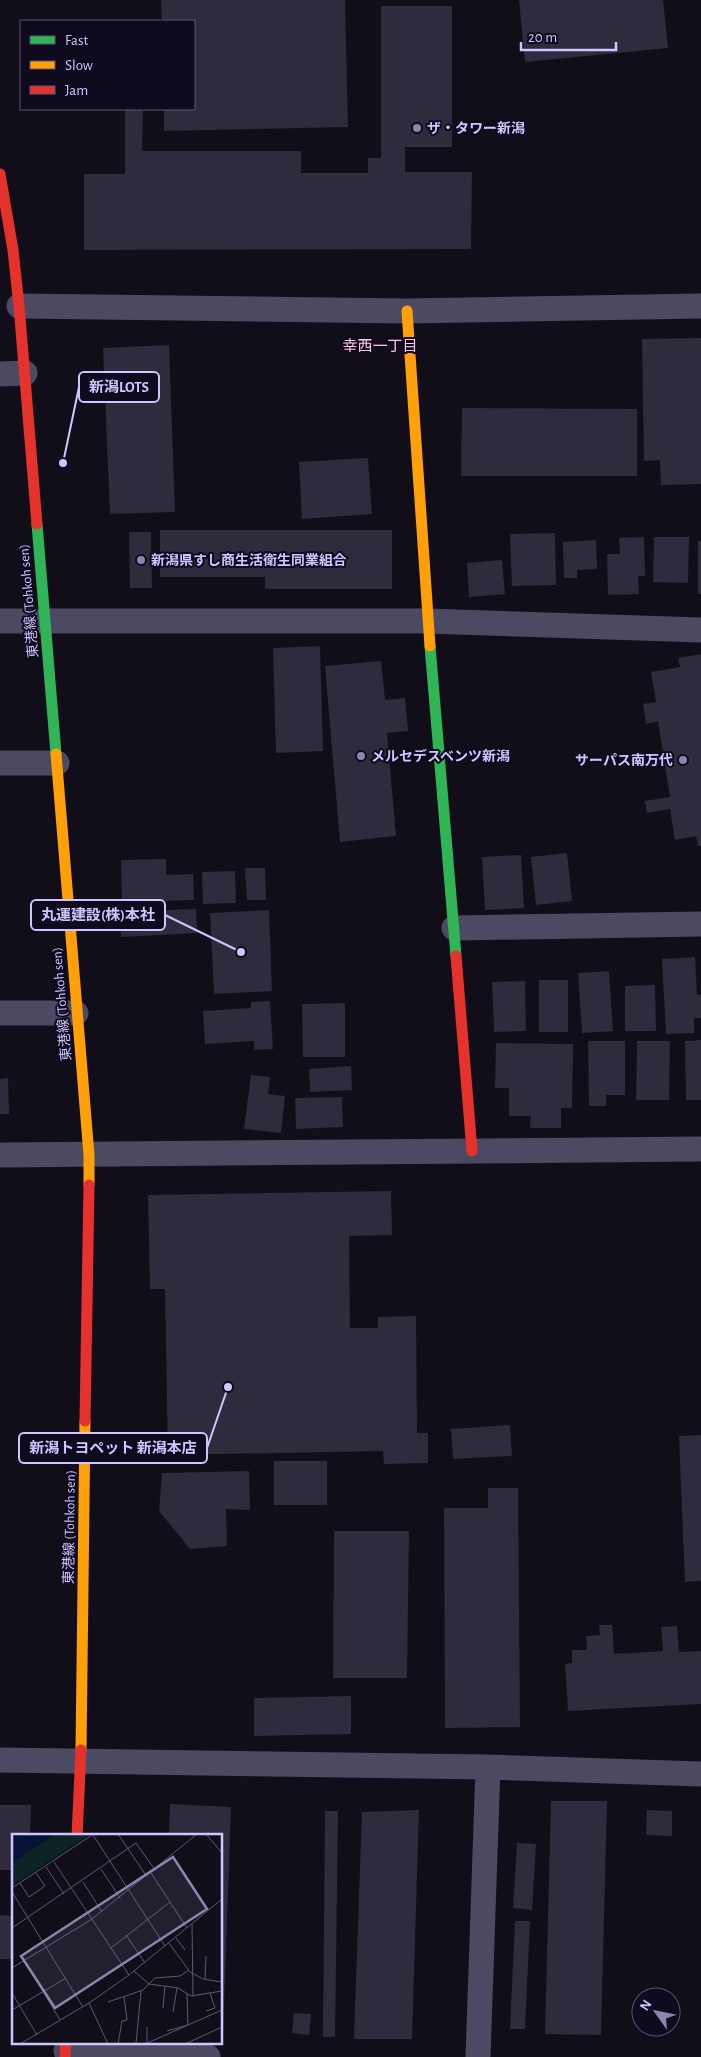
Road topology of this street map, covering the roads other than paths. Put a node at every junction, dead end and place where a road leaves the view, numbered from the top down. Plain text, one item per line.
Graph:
1 (0, 174) edge
2 (6, 250) edge
3 (19, 306) junction
4 (701, 306) edge
5 (407, 311) junction
6 (25, 373) junction
7 (0, 374) edge
8 (0, 621) edge
9 (428, 621) junction
10 (44, 622) junction
11 (701, 630) edge
12 (0, 763) edge
13 (58, 763) junction
14 (701, 924) edge
15 (454, 928) junction
16 (0, 1013) edge
17 (76, 1013) junction
18 (701, 1149) edge
19 (472, 1151) junction
20 (0, 1155) edge
21 (89, 1155) junction
22 (0, 1760) edge
23 (81, 1761) junction
24 (488, 1767) junction
25 (701, 1774) edge
26 (77, 1834) edge
27 (66, 2050) edge
28 (208, 2057) edge
29 (478, 2057) edge

1 - 2 street, 東港線 (Tohkoh sen)
2 - 3 street, 東港線 (Tohkoh sen)
3 - 5 street
3 - 6 street, 東港線 (Tohkoh sen)
4 - 5 street
5 - 9 street
6 - 7 street
6 - 10 street, 東港線 (Tohkoh sen)
8 - 10 street
9 - 10 street
9 - 11 street
9 - 15 street
10 - 13 street, 東港線 (Tohkoh sen)
12 - 13 street
13 - 17 street, 東港線 (Tohkoh sen)
14 - 15 street
15 - 19 street
16 - 17 street
17 - 21 street, 東港線 (Tohkoh sen)
18 - 19 street
19 - 21 street
20 - 21 street
21 - 23 street, 東港線 (Tohkoh sen)
22 - 23 street
23 - 24 street
23 - 26 street, 東港線 (Tohkoh sen)
24 - 25 street
24 - 29 street
27 - 28 street

